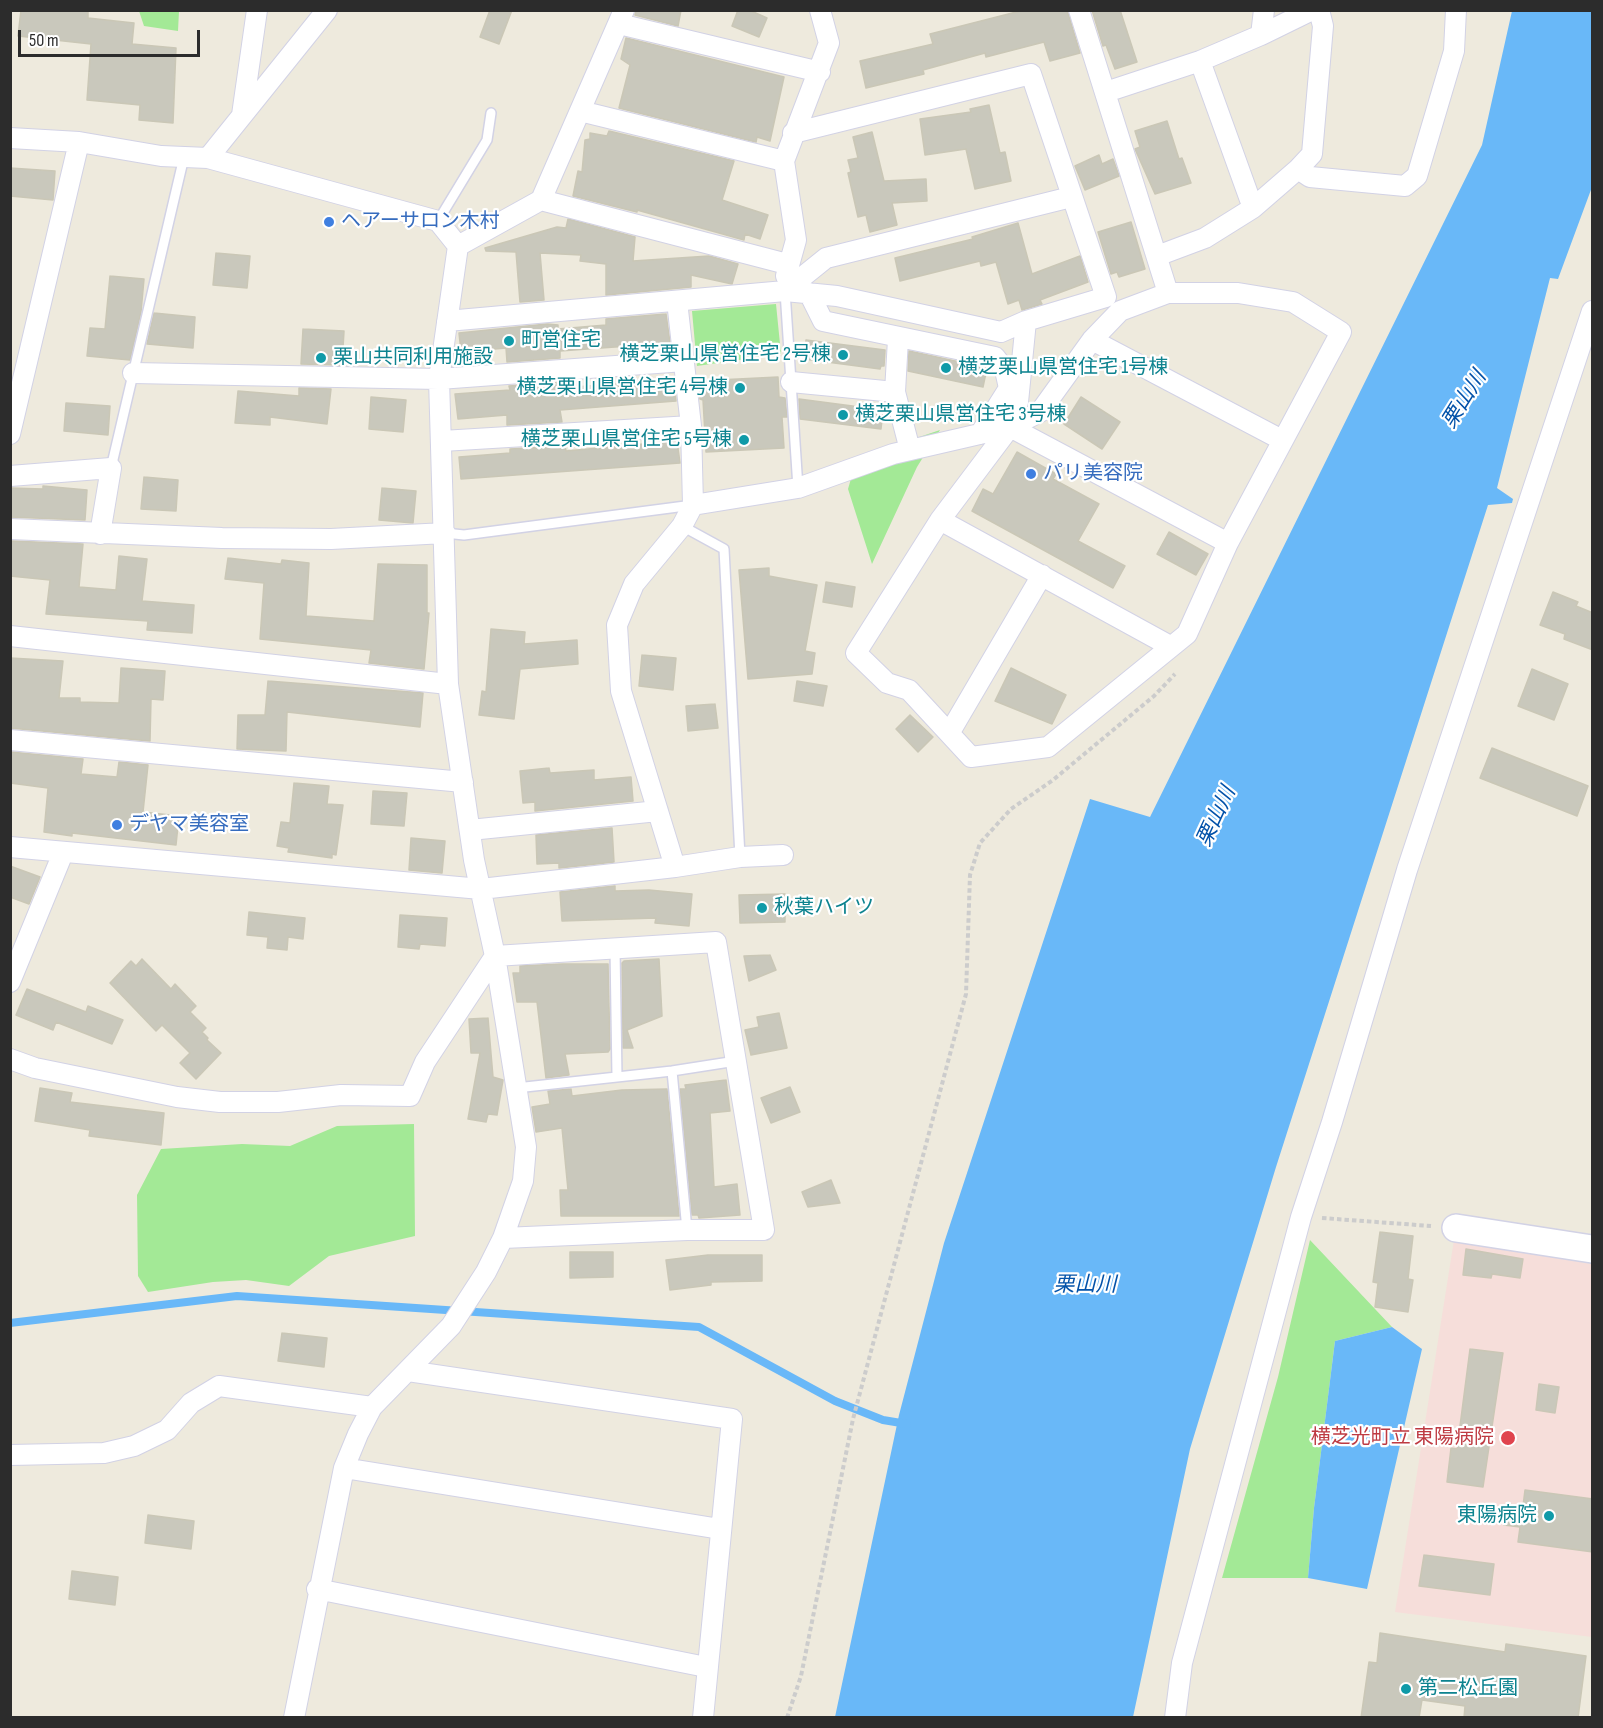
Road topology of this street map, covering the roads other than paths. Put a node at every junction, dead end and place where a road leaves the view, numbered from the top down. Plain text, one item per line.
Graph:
1 (257, 10) edge
2 (327, 10) edge
3 (820, 10) edge
4 (1079, 10) edge
5 (1264, 10) edge
6 (1312, 10) edge
7 (1319, 10) edge
8 (1456, 10) edge
9 (622, 17) edge
10 (1262, 35) junction
11 (1200, 61) junction
12 (820, 72) junction
13 (1106, 92) junction
14 (580, 111) junction
15 (491, 113) dead end
16 (241, 118) junction
17 (793, 133) junction
18 (10, 138) edge
19 (79, 142) junction
20 (184, 157) junction
21 (208, 158) junction
22 (784, 161) junction
23 (1298, 169) junction
24 (1071, 197) junction
25 (541, 200) junction
26 (1253, 208) junction
27 (438, 221) junction
28 (458, 246) junction
29 (1157, 256) junction
30 (787, 264) junction
31 (784, 291) junction
32 (809, 293) junction
33 (1168, 293) junction
34 (677, 301) junction
35 (1593, 311) edge
36 (447, 321) junction
37 (1026, 321) junction
38 (898, 339) junction
39 (1092, 340) junction
40 (684, 361) junction
41 (133, 373) junction
42 (439, 379) junction
43 (791, 382) junction
44 (894, 392) junction
45 (691, 426) junction
46 (1010, 427) junction
47 (10, 434) edge
48 (980, 434) junction
49 (1282, 440) junction
50 (442, 441) junction
51 (910, 450) junction
52 (111, 468) junction
53 (10, 476) edge
54 (798, 488) junction
55 (693, 505) junction
56 (940, 520) junction
57 (682, 526) junction
58 (10, 529) edge
59 (445, 533) junction
60 (100, 534) junction
61 (1228, 543) junction
62 (1042, 575) junction
63 (10, 636) edge
64 (1170, 646) junction
65 (448, 684) junction
66 (950, 732) junction
67 (10, 740) edge
68 (463, 783) junction
69 (658, 811) junction
70 (470, 830) junction
71 (10, 847) edge
72 (63, 853) junction
73 (783, 855) dead end
74 (740, 857) junction
75 (675, 867) junction
76 (481, 889) junction
77 (615, 949) junction
78 (495, 956) junction
79 (10, 982) edge
80 (10, 1059) edge
81 (736, 1061) junction
82 (672, 1071) junction
83 (617, 1077) junction
84 (516, 1088) junction
85 (1456, 1228) road end
86 (687, 1230) junction
87 (503, 1238) junction
88 (1593, 1249) edge
89 (408, 1371) junction
90 (372, 1407) junction
91 (10, 1455) edge
92 (344, 1468) junction
93 (720, 1529) junction
94 (317, 1589) junction
95 (706, 1668) junction
96 (294, 1718) edge
97 (703, 1718) edge
98 (1175, 1718) edge

1 - 16 street
2 - 16 street
3 - 12 street
4 - 13 street
5 - 10 street
6 - 10 street
7 - 23 street
8 - 23 street
9 - 12 street
9 - 14 street
10 - 11 street
11 - 13 street
11 - 26 street
12 - 17 street
13 - 29 street
14 - 22 street
14 - 25 street
15 - 27 lane
16 - 21 street
17 - 22 street
17 - 24 street
18 - 19 street
19 - 20 street
19 - 47 street
20 - 21 street
20 - 41 lane
21 - 27 street
22 - 30 street
23 - 26 street
24 - 31 street
24 - 37 street
25 - 28 street
25 - 30 street
26 - 29 street
27 - 28 street
28 - 36 street
29 - 33 street
30 - 31 street
31 - 32 street
31 - 34 street
31 - 43 lane
32 - 37 street
32 - 38 street
33 - 39 street
33 - 49 street
34 - 36 street
34 - 40 street
35 - 98 street
36 - 42 street
37 - 46 street
38 - 44 street
38 - 48 street
39 - 46 street
39 - 49 street
40 - 42 street
40 - 45 street
41 - 42 street
41 - 52 lane
42 - 50 street
43 - 44 street
43 - 54 lane
44 - 51 street
45 - 50 street
45 - 55 street
46 - 48 street
46 - 56 street
46 - 61 street
48 - 51 street
49 - 61 street
50 - 59 street
51 - 54 street
52 - 53 street
52 - 60 street
54 - 55 street
55 - 57 street
55 - 59 lane
56 - 62 street
56 - 66 street
57 - 69 street
57 - 74 lane
58 - 60 street
59 - 60 street
59 - 65 street
61 - 64 street
62 - 64 street
62 - 66 street
63 - 65 street
64 - 66 street
65 - 68 street
67 - 68 street
68 - 70 street
69 - 70 street
69 - 75 street
70 - 76 street
71 - 72 street
72 - 76 street
72 - 79 street
73 - 74 street
74 - 75 street
75 - 76 street
76 - 78 street
77 - 78 street
77 - 81 street
77 - 83 lane
78 - 80 street
78 - 84 street
81 - 82 lane
81 - 86 street
82 - 83 lane
82 - 86 lane
83 - 84 lane
84 - 87 street
85 - 88 street
86 - 87 street
87 - 89 street
89 - 90 street
89 - 93 street
90 - 91 street
90 - 92 street
92 - 93 street
92 - 94 street
93 - 95 street
94 - 95 street
94 - 96 street
95 - 97 street

